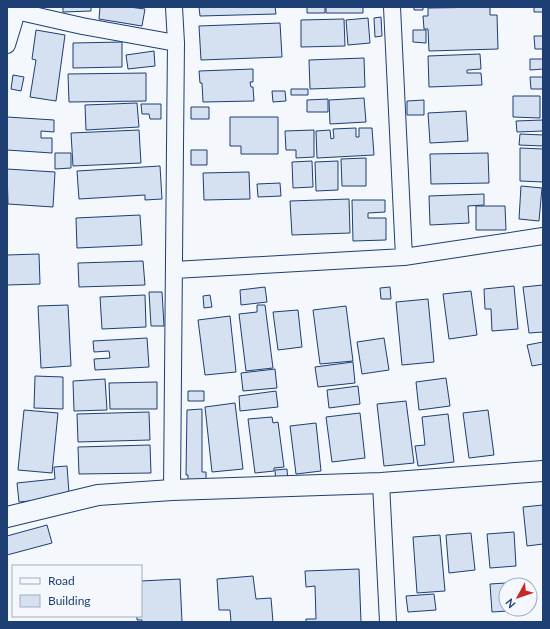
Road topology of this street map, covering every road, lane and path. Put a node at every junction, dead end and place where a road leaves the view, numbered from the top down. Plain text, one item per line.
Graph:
1 (174, 7) edge
2 (392, 7) edge
3 (12, 11) edge
4 (176, 43) junction
5 (7, 45) edge
6 (543, 236) edge
7 (404, 257) junction
8 (174, 270) junction
9 (543, 471) edge
10 (381, 483) junction
11 (172, 490) junction
12 (7, 517) edge
13 (388, 622) edge

1 - 4 street
2 - 7 street
3 - 4 street
3 - 5 street
4 - 8 street
6 - 7 street
7 - 8 street
8 - 11 street
9 - 10 street
10 - 11 street
10 - 13 street
11 - 12 street

